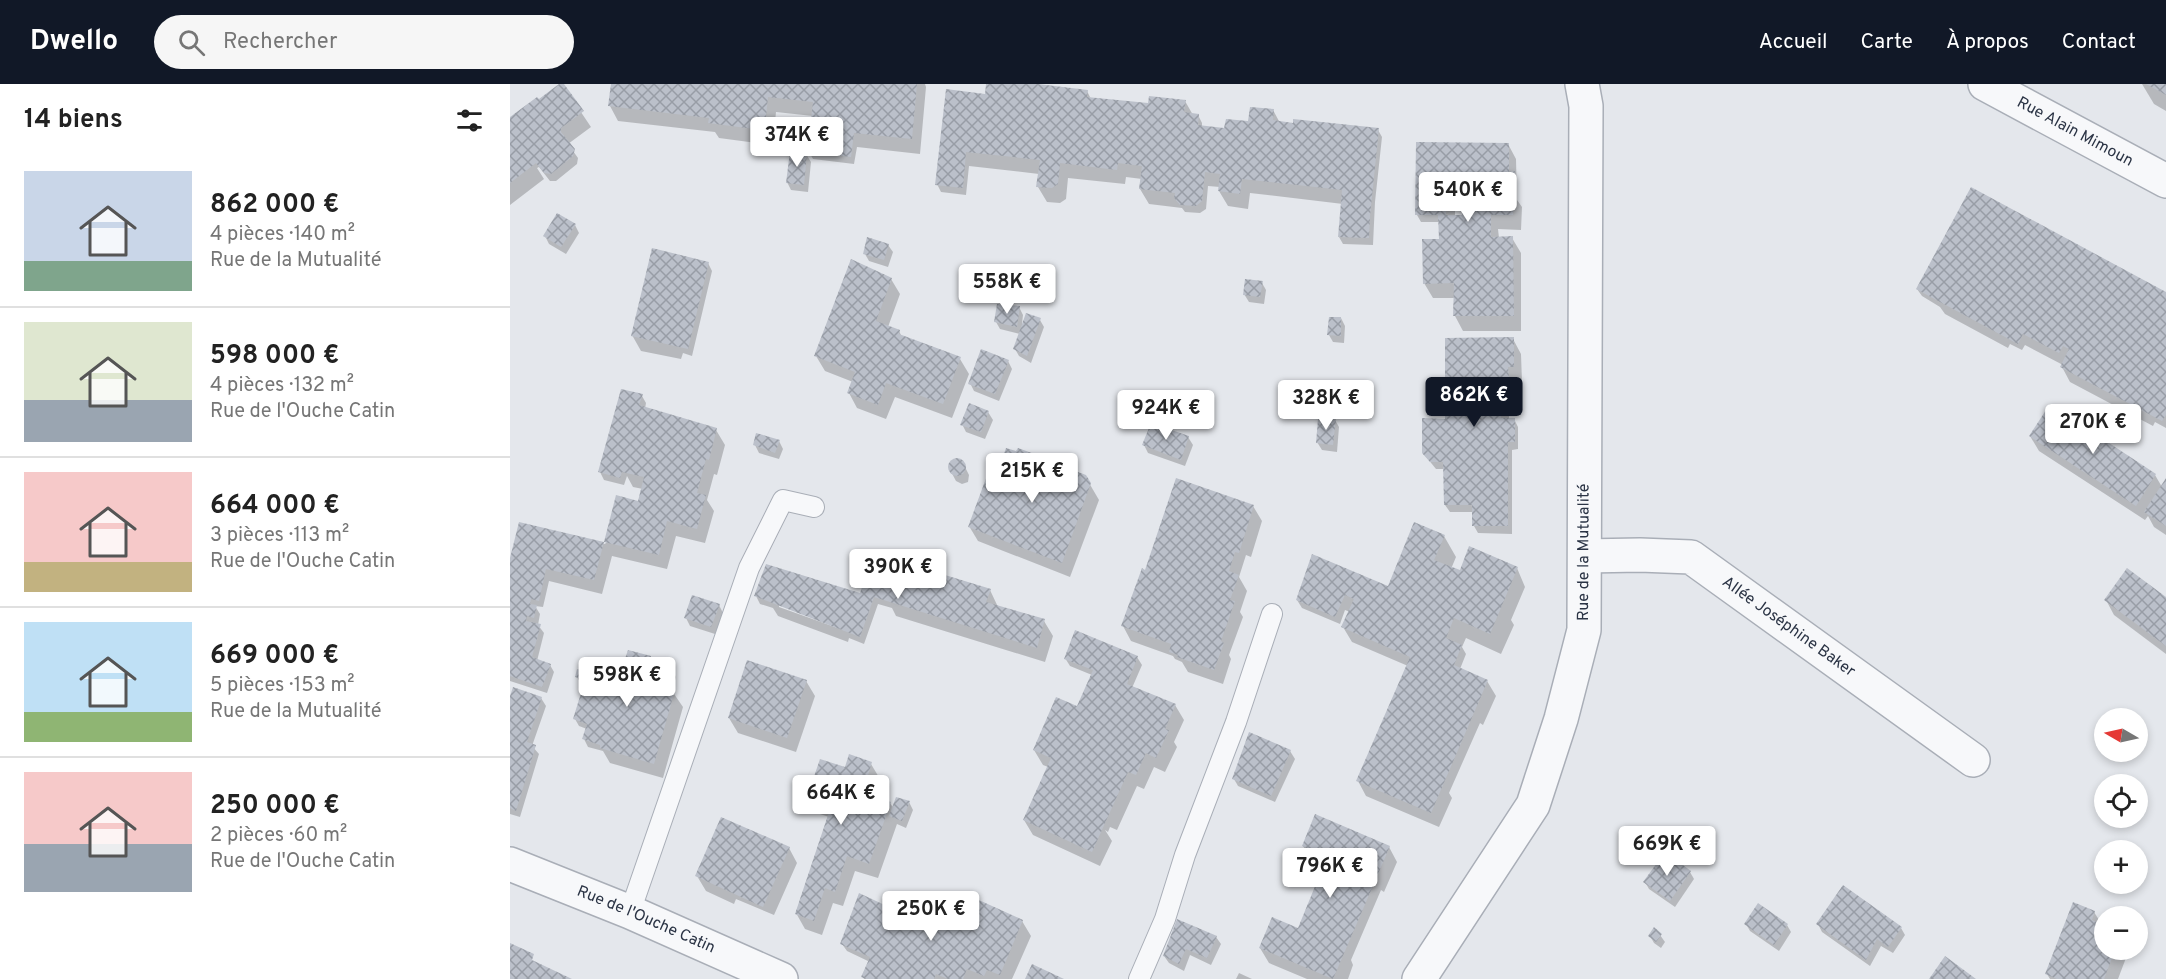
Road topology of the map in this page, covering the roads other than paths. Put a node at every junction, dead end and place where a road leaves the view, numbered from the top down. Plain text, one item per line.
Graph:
1 (1582, 84) edge
2 (1985, 84) edge
3 (2166, 181) edge
4 (814, 507) dead end
5 (1585, 556) junction
6 (1272, 614) dead end
7 (1973, 760) dead end
8 (510, 864) edge
9 (630, 912) junction
10 (781, 979) edge
11 (1139, 979) edge
12 (1419, 979) edge

1 - 5 street, Rue de la Mutualité
2 - 3 street, Rue Alain Mimoun
4 - 9 lane
5 - 7 street, Allée Joséphine Baker
5 - 12 street, Rue de la Mutualité
6 - 11 lane
8 - 9 street, Rue de l'Ouche Catin
9 - 10 street, Rue de l'Ouche Catin

